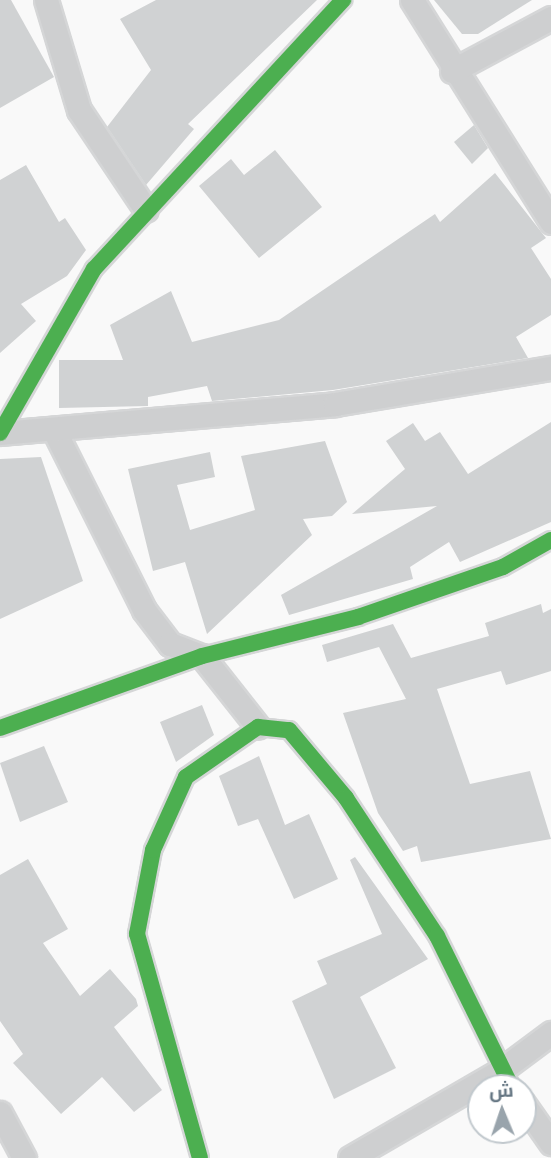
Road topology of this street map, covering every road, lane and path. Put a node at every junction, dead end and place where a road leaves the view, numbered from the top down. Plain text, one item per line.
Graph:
1 (46, 0) edge
2 (343, 0) edge
3 (412, 0) edge
4 (551, 18) edge
5 (452, 71) junction
6 (146, 210) junction
7 (551, 222) edge
8 (551, 369) edge
9 (55, 432) junction
10 (0, 433) edge
11 (551, 540) edge
12 (202, 656) junction
13 (258, 727) junction
14 (0, 728) edge
15 (551, 1033) edge
16 (504, 1074) edge
17 (511, 1074) edge
18 (467, 1099) edge
19 (0, 1113) edge
20 (537, 1123) edge
21 (551, 1143) edge
22 (24, 1158) edge
23 (200, 1158) edge
24 (350, 1158) edge

1 - 6 street
2 - 6 street
3 - 5 street
4 - 5 street
5 - 7 street
6 - 10 street
8 - 9 street
9 - 10 street
9 - 12 street
11 - 12 street
12 - 13 street
12 - 14 street
13 - 16 street
13 - 23 street
15 - 17 street
18 - 24 street
19 - 22 street
20 - 21 street

